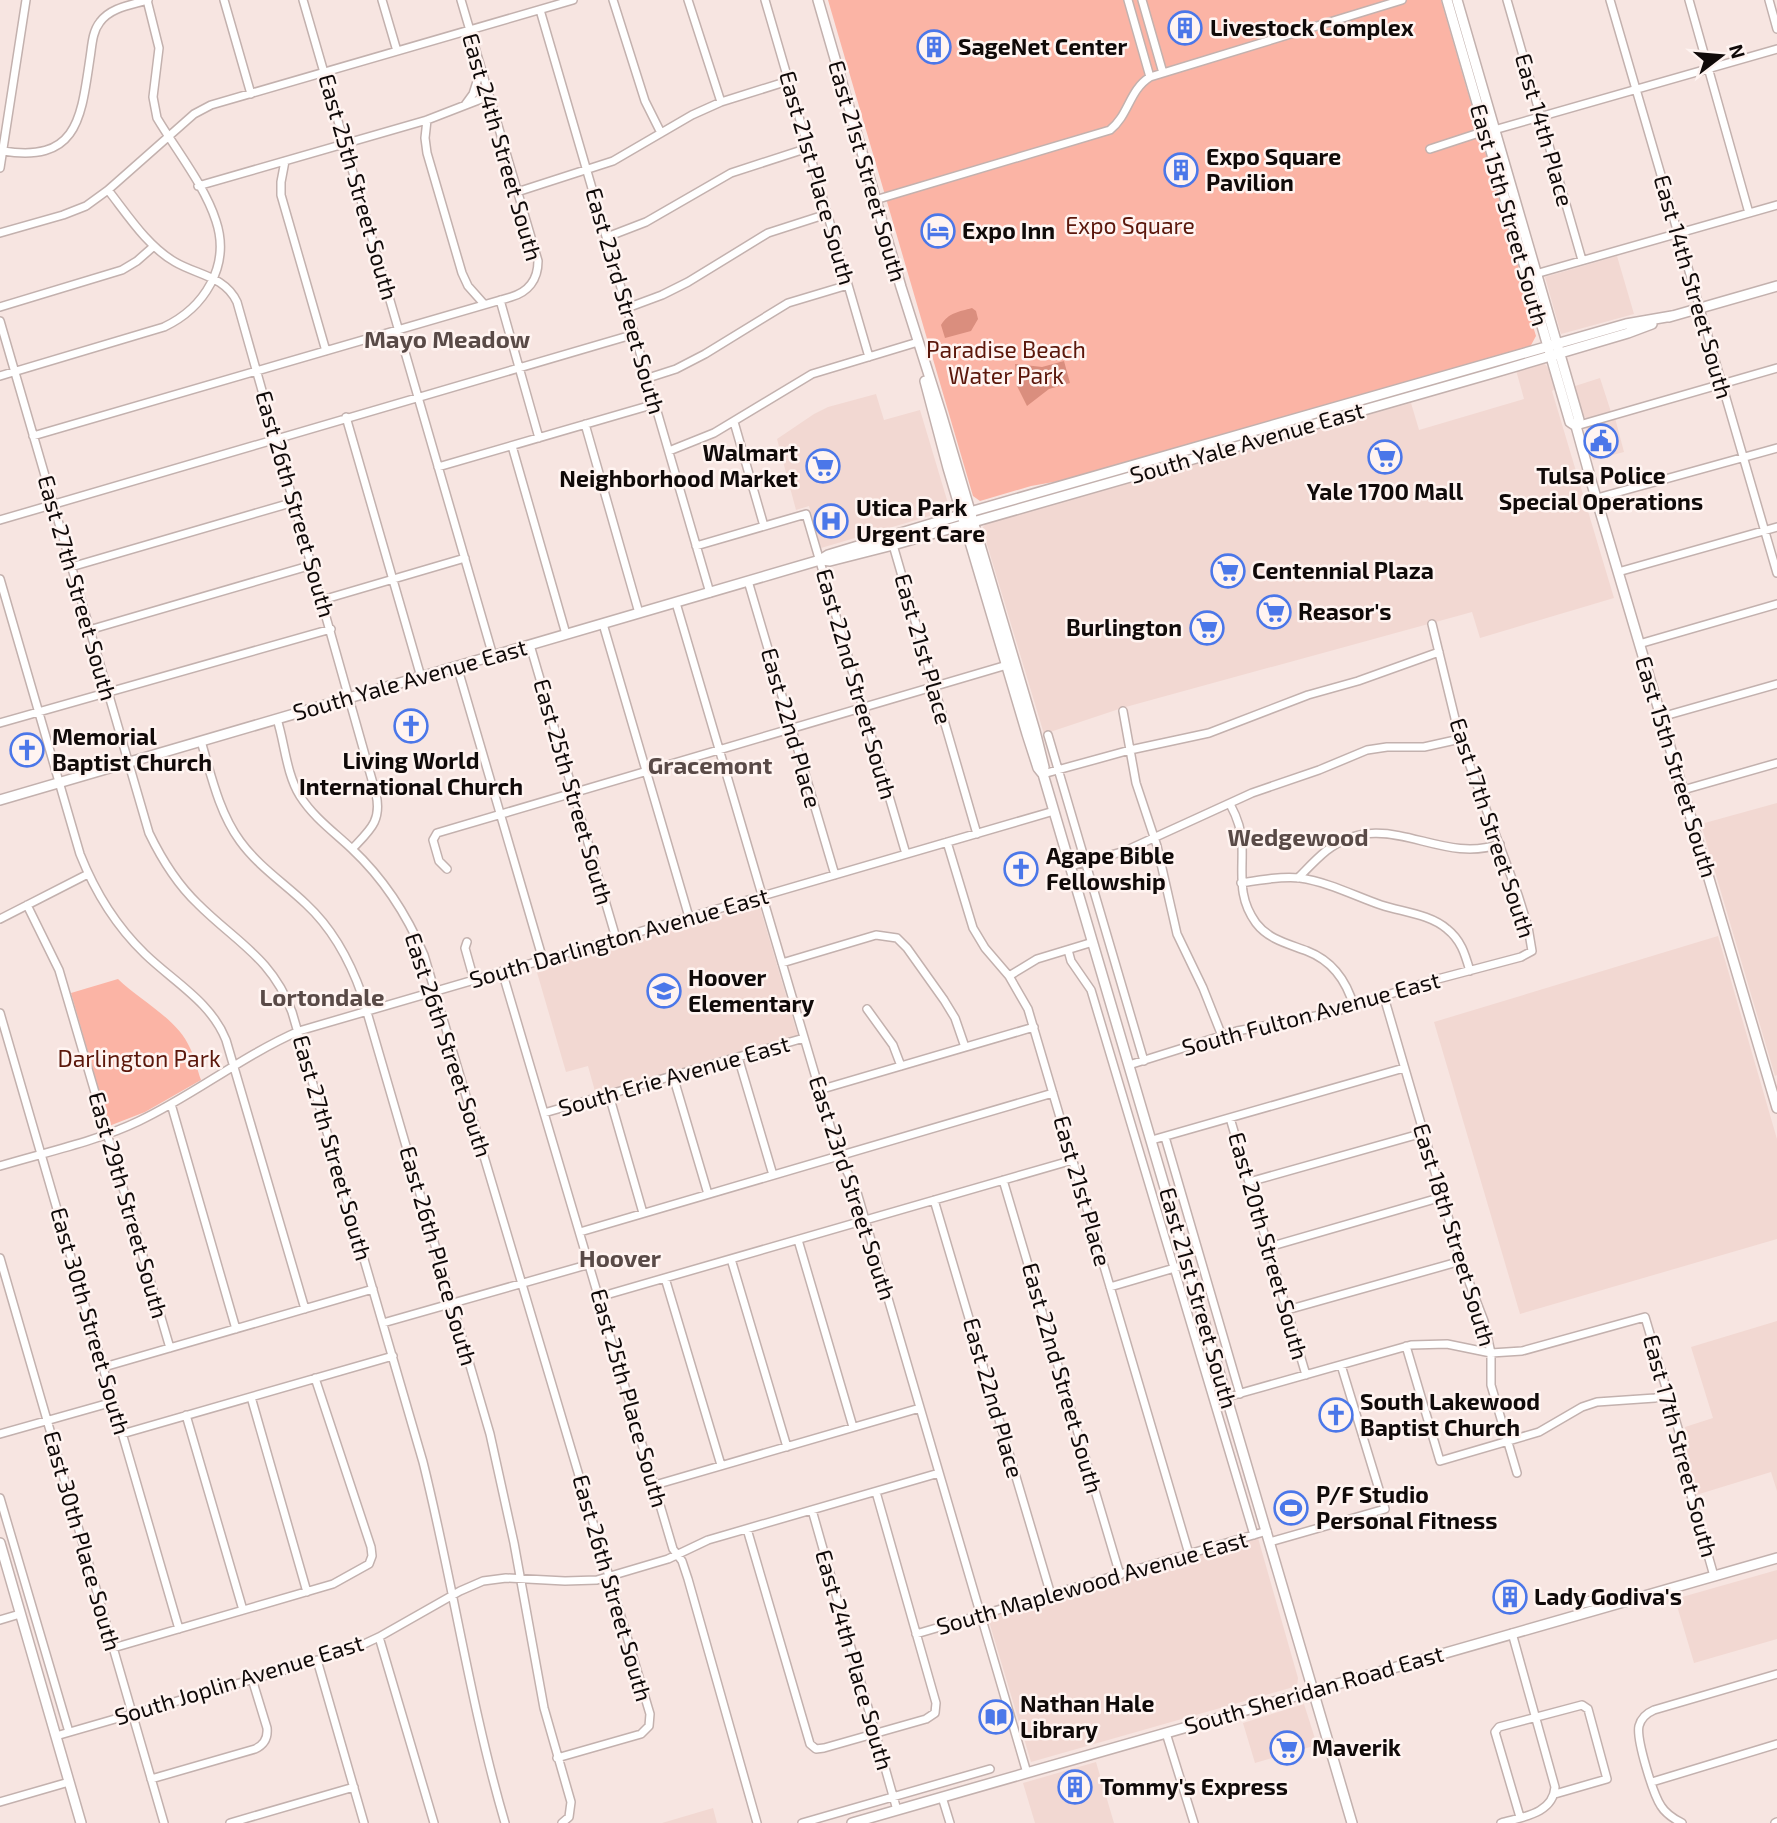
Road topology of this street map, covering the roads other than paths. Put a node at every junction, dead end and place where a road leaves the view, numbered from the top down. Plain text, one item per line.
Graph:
1 (26, 0) edge
2 (147, 0) edge
3 (224, 0) edge
4 (303, 0) edge
5 (382, 0) edge
6 (461, 0) edge
7 (539, 0) edge
8 (573, 0) edge
9 (613, 0) edge
10 (688, 0) edge
11 (765, 0) edge
12 (818, 0) edge
13 (1128, 0) edge
14 (1142, 0) edge
15 (1402, 0) edge
16 (1447, 0) edge
17 (1457, 0) edge
18 (1507, 0) edge
19 (1610, 0) edge
20 (1689, 0) edge
21 (1769, 0) edge
22 (541, 10) junction
23 (1777, 29) edge
24 (470, 30) junction
25 (1777, 49) edge
26 (397, 51) junction
27 (481, 68) junction
28 (1708, 69) junction
29 (324, 73) junction
30 (1163, 73) junction
31 (1150, 77) junction
32 (788, 81) junction
33 (1636, 90) junction
34 (251, 94) junction
35 (489, 96) junction
36 (721, 102) junction
37 (465, 106) junction
38 (1541, 117) junction
39 (427, 120) junction
40 (1490, 130) junction
41 (661, 133) junction
42 (168, 136) junction
43 (345, 144) junction
44 (808, 148) junction
45 (1430, 149) dead end
46 (3, 151) junction
47 (285, 161) junction
48 (0, 169) edge
49 (587, 170) junction
50 (198, 186) junction
51 (108, 190) junction
52 (517, 192) junction
53 (875, 200) junction
54 (1777, 205) edge
55 (1749, 213) junction
56 (827, 214) junction
57 (0, 233) edge
58 (1678, 233) junction
59 (607, 237) junction
60 (154, 246) junction
61 (1582, 260) junction
62 (1531, 275) junction
63 (214, 279) junction
64 (848, 285) junction
65 (1777, 286) edge
66 (500, 300) junction
67 (484, 304) junction
68 (0, 307) edge
69 (627, 308) junction
70 (1699, 308) junction
71 (0, 321) edge
72 (400, 330) junction
73 (635, 334) junction
74 (918, 342) junction
75 (1553, 350) junction
76 (326, 351) junction
77 (869, 357) junction
78 (519, 368) junction
79 (1777, 368) edge
80 (256, 371) junction
81 (14, 372) junction
82 (0, 376) edge
83 (648, 378) junction
84 (1721, 384) junction
85 (418, 397) junction
86 (655, 404) junction
87 (346, 417) junction
88 (734, 422) junction
89 (584, 424) junction
90 (1576, 426) junction
91 (33, 436) junction
92 (276, 438) junction
93 (539, 438) junction
94 (512, 446) junction
95 (1777, 448) edge
96 (669, 451) junction
97 (1742, 457) junction
98 (438, 467) junction
99 (1597, 498) junction
100 (294, 502) junction
101 (53, 503) junction
102 (967, 518) junction
103 (0, 520) edge
104 (764, 526) junction
105 (1777, 527) edge
106 (1764, 530) junction
107 (893, 545) junction
108 (696, 546) junction
109 (465, 558) junction
110 (820, 560) junction
111 (312, 565) junction
112 (71, 566) junction
113 (1618, 572) junction
114 (1777, 573) edge
115 (0, 579) edge
116 (394, 579) junction
117 (748, 581) junction
118 (710, 593) junction
119 (323, 600) junction
120 (676, 603) junction
121 (1777, 604) edge
122 (639, 613) junction
123 (603, 624) junction
124 (1432, 624) dead end
125 (331, 629) junction
126 (89, 630) junction
127 (566, 634) junction
128 (1639, 644) junction
129 (530, 645) junction
130 (1439, 652) junction
131 (493, 656) junction
132 (1010, 662) junction
133 (457, 666) junction
134 (421, 677) junction
135 (1777, 684) edge
136 (934, 687) junction
137 (108, 693) junction
138 (349, 698) junction
139 (863, 708) junction
140 (1123, 711) dead end
141 (38, 712) junction
142 (1661, 717) junction
143 (277, 719) junction
144 (0, 723) edge
145 (791, 729) junction
146 (1048, 735) dead end
147 (1460, 739) junction
148 (201, 741) junction
149 (719, 750) junction
150 (1130, 750) junction
151 (127, 763) junction
152 (1777, 763) edge
153 (1059, 769) junction
154 (647, 771) junction
155 (1043, 774) junction
156 (58, 783) junction
157 (1683, 790) junction
158 (573, 792) junction
159 (0, 800) edge
160 (1230, 804) junction
161 (1054, 811) junction
162 (500, 813) junction
163 (977, 834) junction
164 (1155, 839) junction
165 (947, 842) junction
166 (1500, 845) junction
167 (352, 849) junction
168 (906, 854) junction
169 (1085, 862) junction
170 (1071, 866) junction
171 (447, 869) dead end
172 (88, 874) junction
173 (835, 875) junction
174 (1298, 878) junction
175 (1241, 883) junction
176 (763, 896) junction
177 (27, 905) junction
178 (689, 917) junction
179 (0, 919) edge
180 (617, 938) junction
181 (467, 942) dead end
182 (1093, 942) junction
183 (1068, 950) junction
184 (1532, 951) joint
185 (543, 960) junction
186 (782, 964) junction
187 (502, 971) junction
188 (1470, 971) junction
189 (1009, 975) junction
190 (474, 980) junction
191 (436, 991) junction
192 (1384, 997) junction
193 (1354, 1007) junction
194 (867, 1009) dead end
195 (367, 1011) junction
196 (0, 1013) edge
197 (1034, 1027) junction
198 (299, 1031) junction
199 (1222, 1036) junction
200 (804, 1038) junction
201 (965, 1047) junction
202 (738, 1057) junction
203 (1144, 1061) junction
204 (234, 1065) junction
205 (901, 1066) junction
206 (1129, 1066) junction
207 (1405, 1068) junction
208 (673, 1076) junction
209 (1773, 1081) edge
210 (819, 1090) junction
211 (1053, 1093) junction
212 (609, 1095) junction
213 (171, 1104) junction
214 (1777, 1108) edge
215 (544, 1113) junction
216 (1230, 1118) junction
217 (1423, 1133) junction
218 (107, 1134) junction
219 (1165, 1137) junction
220 (1152, 1140) junction
221 (41, 1153) junction
222 (839, 1156) junction
223 (1073, 1160) junction
224 (0, 1166) edge
225 (773, 1175) junction
226 (1003, 1180) junction
227 (1250, 1182) junction
228 (709, 1194) junction
229 (1442, 1196) junction
230 (934, 1200) junction
231 (643, 1213) junction
232 (865, 1220) junction
233 (580, 1233) junction
234 (798, 1240) junction
235 (1269, 1247) junction
236 (0, 1258) edge
237 (731, 1259) junction
238 (1461, 1261) junction
239 (590, 1264) junction
240 (1188, 1264) junction
241 (1175, 1268) junction
242 (666, 1278) junction
243 (521, 1284) junction
244 (1110, 1287) junction
245 (373, 1289) junction
246 (599, 1297) junction
247 (452, 1304) junction
248 (305, 1309) junction
249 (1287, 1310) junction
250 (383, 1324) junction
251 (236, 1329) junction
252 (1406, 1346) junction
253 (170, 1348) junction
254 (1491, 1353) junction
255 (393, 1356) junction
256 (1341, 1364) junction
257 (104, 1367) junction
258 (1306, 1375) junction
259 (315, 1378) junction
260 (1240, 1394) junction
261 (1668, 1395) junction
262 (251, 1397) junction
263 (1227, 1397) junction
264 (113, 1402) junction
265 (920, 1408) junction
266 (186, 1415) junction
267 (47, 1420) junction
268 (853, 1427) junction
269 (0, 1434) edge
270 (122, 1434) junction
271 (1507, 1441) junction
272 (787, 1447) junction
273 (721, 1465) junction
274 (939, 1473) junction
275 (1517, 1473) dead end
276 (654, 1485) junction
277 (876, 1492) junction
278 (0, 1498) edge
279 (1385, 1509) joint
280 (812, 1510) junction
281 (747, 1529) junction
282 (1267, 1531) junction
283 (1254, 1535) junction
284 (1270, 1542) junction
285 (0, 1543) edge
286 (1189, 1554) junction
287 (677, 1555) junction
288 (1777, 1558) edge
289 (1120, 1575) junction
290 (610, 1576) junction
291 (1714, 1576) junction
292 (519, 1578) junction
293 (307, 1592) junction
294 (1051, 1595) junction
295 (452, 1596) junction
296 (1565, 1596) dead end
297 (1620, 1603) junction
298 (243, 1610) junction
299 (20, 1614) junction
300 (981, 1616) junction
301 (0, 1620) edge
302 (179, 1629) junction
303 (1512, 1633) junction
304 (916, 1634) junction
305 (379, 1637) junction
306 (113, 1648) junction
307 (317, 1660) junction
308 (1777, 1674) edge
309 (252, 1679) junction
310 (1314, 1690) junction
311 (132, 1714) junction
312 (1536, 1717) junction
313 (69, 1732) junction
314 (1167, 1733) junction
315 (875, 1734) junction
316 (56, 1736) junction
317 (1777, 1744) edge
318 (557, 1758) junction
319 (990, 1769) dead end
320 (1027, 1773) junction
321 (151, 1779) junction
322 (69, 1782) junction
323 (1652, 1782) junction
324 (354, 1787) junction
325 (894, 1797) junction
326 (942, 1797) junction
327 (1553, 1798) junction
328 (0, 1802) edge
329 (897, 1810) junction
330 (1520, 1818) junction
331 (81, 1823) edge
332 (164, 1823) edge
333 (230, 1823) edge
334 (364, 1823) edge
335 (434, 1823) edge
336 (505, 1823) edge
337 (562, 1823) edge
338 (757, 1823) edge
339 (802, 1823) edge
340 (852, 1823) edge
341 (950, 1823) edge
342 (1194, 1823) edge
343 (1352, 1823) edge
344 (1501, 1823) edge
345 (1682, 1823) edge

1 - 46 street
2 - 42 street
2 - 46 street
3 - 34 street
4 - 29 street, East 25th Street South
5 - 26 street
6 - 24 street, East 24th Street South
7 - 22 street, East 23rd Street South
8 - 22 street
9 - 41 street
10 - 36 street
11 - 32 street, East 21st Place South
12 - 53 main road, East 21st Street South
13 - 31 street
14 - 30 street
15 - 30 street
16 - 40 main road, East 15th Street South
17 - 40 main road, East 15th Street South
18 - 38 street, East 14th Place
19 - 33 street, East 14th Street South
20 - 28 street
21 - 23 street
22 - 24 street
22 - 49 street, East 23rd Street South
24 - 26 street
24 - 27 street, East 24th Street South
25 - 28 street
26 - 29 street
27 - 35 street, East 24th Street South
27 - 37 street
28 - 33 street
28 - 55 street
29 - 34 street
29 - 43 street, East 25th Street South
30 - 31 street
31 - 53 street
32 - 36 street
32 - 44 street, East 21st Place South
33 - 38 street
33 - 58 street, East 14th Street South
34 - 42 street
35 - 37 street
35 - 52 street, East 24th Street South
36 - 41 street
37 - 39 street
38 - 40 street
38 - 61 street, East 14th Place
39 - 43 street
39 - 67 street
40 - 45 street
40 - 62 main road, East 15th Street South
41 - 49 street
42 - 50 street
42 - 51 street
43 - 47 street
43 - 72 street, East 25th Street South
44 - 56 street, East 21st Place South
44 - 59 street
46 - 48 street
47 - 50 street
47 - 76 street
49 - 52 street
49 - 59 street, East 23rd Street South
50 - 63 street
51 - 57 street
51 - 60 street
52 - 66 street, East 24th Street South
53 - 74 main road, East 21st Street South
54 - 55 street
55 - 58 street
56 - 64 street, East 21st Place South
56 - 69 street
58 - 61 street
58 - 70 street, East 14th Street South
59 - 69 street, East 23rd Street South
60 - 63 street
60 - 68 street
61 - 62 street
62 - 75 main road, East 15th Street South
63 - 80 street, East 26th Street South
63 - 81 street
64 - 77 street, East 21st Place South
64 - 83 street
65 - 70 main road, South Yale Avenue East
66 - 67 street
66 - 78 street
67 - 72 street
69 - 73 street, East 23rd Street South
70 - 75 main road, South Yale Avenue East
70 - 84 street, East 14th Street South
71 - 81 street, East 27th Street South
72 - 76 street
72 - 85 street, East 25th Street South
73 - 78 street
73 - 83 street, East 23rd Street South
74 - 77 street
74 - 102 main road, East 21st Street South
75 - 90 main road, East 15th Street South
75 - 102 main road, South Yale Avenue East
76 - 80 street
77 - 88 street
78 - 85 street
78 - 93 street
79 - 84 street
80 - 91 street
80 - 92 street, East 26th Street South
81 - 82 street
81 - 91 street, East 27th Street South
83 - 86 street, East 23rd Street South
84 - 90 street
84 - 97 street, East 14th Street South
85 - 87 street
85 - 98 street, East 25th Street South
86 - 89 street
86 - 96 street, East 23rd Street South
87 - 92 street
87 - 116 street
88 - 96 street
88 - 104 street
89 - 93 street
89 - 122 street
90 - 99 main road, East 15th Street South
91 - 101 street, East 27th Street South
92 - 100 street, East 26th Street South
92 - 101 street
93 - 94 street
94 - 98 street
94 - 127 street
95 - 97 street
96 - 108 street, East 23rd Street South
97 - 99 street
97 - 106 street, East 14th Street South
98 - 109 street, East 25th Street South
99 - 113 main road, East 15th Street South
100 - 111 street, East 26th Street South
100 - 112 street
101 - 103 street
101 - 112 street, East 27th Street South
102 - 107 main road, South Yale Avenue East
102 - 110 main road, South Yale Avenue East
102 - 132 main road, East 21st Street South
104 - 108 street
104 - 110 street, East 22nd Street South
105 - 106 street
106 - 113 street
106 - 114 street, East 14th Street South
107 - 110 main road, South Yale Avenue East
107 - 136 street, East 21st Place
108 - 118 street, East 23rd Street South
109 - 116 street
109 - 131 street, East 25th Street South
110 - 117 main road, South Yale Avenue East
110 - 139 street, East 22nd Street South
111 - 119 street, East 26th Street South
111 - 126 street
112 - 126 street, East 27th Street South
113 - 128 main road, East 15th Street South
115 - 141 street
116 - 119 street
116 - 134 street
117 - 118 main road, South Yale Avenue East
117 - 145 street, East 22nd Place
118 - 120 main road, South Yale Avenue East
119 - 125 street, East 26th Street South
120 - 122 main road, South Yale Avenue East
120 - 149 street, East 23rd Street South
121 - 128 street
122 - 123 main road, South Yale Avenue East
123 - 127 main road, South Yale Avenue East
123 - 154 street
124 - 130 street, East 17th Street South
125 - 137 street
125 - 138 street, East 26th Street South
126 - 137 street, East 27th Street South
127 - 129 main road, South Yale Avenue East
128 - 142 main road, East 15th Street South
129 - 131 main road, South Yale Avenue East
129 - 158 street, East 25th Street South
130 - 147 street, East 17th Street South
130 - 150 street
131 - 133 main road, South Yale Avenue East
132 - 136 street
132 - 155 main road, East 21st Street South
133 - 134 main road, South Yale Avenue East
133 - 162 street
134 - 138 main road, South Yale Avenue East
135 - 142 street
136 - 139 street
136 - 163 street, East 21st Place
137 - 141 street
137 - 151 street, East 27th Street South
138 - 143 main road, South Yale Avenue East
138 - 167 street, East 26th Street South
139 - 145 street
139 - 168 street, East 22nd Street South
140 - 150 street
141 - 144 street
141 - 156 street
142 - 157 main road, East 15th Street South
143 - 148 main road, South Yale Avenue East
143 - 167 street
145 - 149 street
145 - 173 street, East 22nd Place
146 - 153 street
147 - 160 street
147 - 166 street, East 17th Street South
148 - 151 main road, South Yale Avenue East
148 - 195 street, East 26th Place South
149 - 154 street
149 - 176 street, East 23rd Street South
150 - 153 street
150 - 164 street
151 - 156 main road, South Yale Avenue East
151 - 198 street, East 27th Street South
152 - 157 street
153 - 155 street
153 - 169 street
154 - 158 street
154 - 178 street
155 - 161 main road, East 21st Street South
156 - 159 main road, South Yale Avenue East
156 - 172 street
157 - 209 main road, East 15th Street South
158 - 162 street
158 - 180 street, East 25th Street South
160 - 164 street
160 - 175 street
161 - 163 street, South Darlington Avenue East
161 - 170 main road, East 21st Street South
162 - 171 street
162 - 185 street
163 - 165 street, South Darlington Avenue East
164 - 169 street
164 - 199 street
165 - 168 street, South Darlington Avenue East
165 - 189 street, East 21st Place
166 - 174 street
166 - 184 street, East 17th Street South
167 - 191 street, East 26th Street South
168 - 173 street, South Darlington Avenue East
169 - 170 street
169 - 203 street
170 - 182 main road, East 21st Street South
172 - 177 street
172 - 204 street
173 - 176 street, South Darlington Avenue East
174 - 175 street
174 - 188 street
175 - 193 street
176 - 178 street, South Darlington Avenue East
176 - 186 street, East 23rd Street South
177 - 179 street
177 - 218 street, East 29th Street South
178 - 180 street, South Darlington Avenue East
180 - 185 street, South Darlington Avenue East
181 - 190 street
182 - 183 street
182 - 206 main road, East 21st Street South
183 - 189 street
183 - 241 street, East 21st Street South
184 - 188 street, South Fulton Avenue East
185 - 187 street, South Darlington Avenue East
186 - 200 street, East 23rd Street South
186 - 201 street
187 - 190 street, South Darlington Avenue East
187 - 215 street, East 25th Place South
188 - 192 street, South Fulton Avenue East
189 - 197 street, East 21st Place
190 - 191 street, South Darlington Avenue East
191 - 195 street, South Darlington Avenue East
191 - 243 street, East 26th Street South
192 - 193 street, South Fulton Avenue East
192 - 207 street, East 18th Street South
193 - 199 street, South Fulton Avenue East
194 - 205 street
195 - 198 street, South Darlington Avenue East
195 - 247 street, East 26th Place South
196 - 221 street, East 30th Street South
197 - 201 street
197 - 211 street, East 21st Place
198 - 204 street, South Darlington Avenue East
198 - 245 street, East 27th Street South
199 - 203 street, South Fulton Avenue East
200 - 202 street, South Erie Avenue East
200 - 210 street, East 23rd Street South
201 - 205 street
202 - 208 street, South Erie Avenue East
202 - 225 street
203 - 206 street, South Fulton Avenue East
204 - 213 street, South Darlington Avenue East
204 - 248 street
205 - 210 street
206 - 220 main road, East 21st Street South
207 - 216 street
207 - 217 street, East 18th Street South
208 - 212 street, South Erie Avenue East
208 - 228 street
209 - 214 main road, East 15th Street South
210 - 222 street, East 23rd Street South
211 - 222 street
211 - 223 street, East 21st Place
212 - 215 street, South Erie Avenue East
212 - 231 street
213 - 218 street, South Darlington Avenue East
213 - 251 street
215 - 233 street, East 25th Place South
216 - 219 street
216 - 227 street, East 20th Street South
217 - 227 street
217 - 229 street, East 18th Street South
218 - 221 street, South Darlington Avenue East
218 - 253 street, East 29th Street South
219 - 220 street
219 - 260 street, East 21st Street South
220 - 240 main road, East 21st Street South
221 - 224 street, South Darlington Avenue East
221 - 257 street, East 30th Street South
222 - 225 street
222 - 232 street, East 23rd Street South
223 - 226 street
223 - 244 street, East 21st Place
225 - 228 street
226 - 230 street
226 - 289 street, East 22nd Street South
227 - 235 street, East 20th Street South
228 - 231 street
229 - 235 street
229 - 238 street, East 18th Street South
230 - 232 street
230 - 294 street, East 22nd Place
231 - 233 street
232 - 234 street
232 - 265 street, East 23rd Street South
233 - 239 street, East 25th Place South
234 - 237 street
234 - 268 street
235 - 249 street, East 20th Street South
236 - 267 street, East 30th Place South
237 - 242 street
237 - 272 street
238 - 249 street
238 - 254 street, East 18th Street South
239 - 243 street
239 - 246 street, East 25th Place South
240 - 241 street
240 - 263 main road, East 21st Street South
241 - 244 street
241 - 283 street, East 21st Street South
242 - 246 street
242 - 273 street
243 - 247 street
243 - 290 street, East 26th Street South
244 - 286 street, East 21st Place
245 - 248 street
245 - 250 street, East 27th Street South
246 - 276 street, East 25th Place South
247 - 250 street
247 - 292 street, East 26th Place South
248 - 251 street
249 - 258 street, East 20th Street South
250 - 255 street, East 27th Street South
251 - 253 street
252 - 254 street
252 - 256 street
252 - 271 street
253 - 257 street
254 - 261 street, East 17th Street South
254 - 271 street, East 18th Street South
255 - 259 street
255 - 295 street, East 27th Street South
256 - 258 street
256 - 279 street, East 20th Street South
257 - 264 street, East 30th Street South
258 - 260 street
259 - 262 street
259 - 293 street
260 - 263 street
261 - 271 street
261 - 291 street, East 17th Street South
262 - 266 street
262 - 293 street
263 - 282 main road, East 21st Street South
264 - 267 street
264 - 270 street, East 30th Street South
265 - 268 street
265 - 274 street, East 23rd Street South
266 - 270 street
266 - 298 street
267 - 269 street
267 - 306 street, East 30th Place South
268 - 272 street
270 - 302 street, East 30th Street South
271 - 275 street, East 18th Street South
272 - 273 street
273 - 276 street
274 - 277 street, South Joplin Avenue East
274 - 300 street, East 23rd Street South
276 - 287 street, East 25th Place South
277 - 280 street, South Joplin Avenue East
277 - 304 street
278 - 313 street
279 - 284 street, South Maplewood Avenue East
280 - 281 street, South Joplin Avenue East
280 - 315 street, East 24th Place South
281 - 287 street, South Joplin Avenue East
281 - 315 street
282 - 283 street, South Maplewood Avenue East
282 - 284 main road, East 21st Street South
283 - 286 street, South Maplewood Avenue East
284 - 310 main road, East 21st Street South
285 - 299 main road
286 - 289 street, South Maplewood Avenue East
287 - 290 street, South Joplin Avenue East
287 - 338 street, East 25th Place South
288 - 291 main road, South Sheridan Road East
289 - 294 street, South Maplewood Avenue East
290 - 292 street, South Joplin Avenue East
290 - 318 street, East 26th Street South
291 - 297 main road, South Sheridan Road East
292 - 295 street, South Joplin Avenue East
292 - 318 street, East 26th Place South
293 - 298 street
294 - 300 street, South Maplewood Avenue East
295 - 305 street, South Joplin Avenue East
295 - 336 street, East 27th Street South
296 - 297 main road
297 - 303 main road, South Sheridan Road East
298 - 302 street
299 - 301 street
299 - 316 main road
300 - 304 street, South Maplewood Avenue East
300 - 320 street, East 23rd Street South
302 - 306 street
303 - 310 main road, South Sheridan Road East
303 - 312 street
304 - 315 street
305 - 307 street, South Joplin Avenue East
305 - 335 street
306 - 311 street, East 30th Place South
307 - 309 street, South Joplin Avenue East
307 - 324 street
308 - 323 street
309 - 311 street, South Joplin Avenue East
309 - 321 street
310 - 314 main road, South Sheridan Road East
310 - 343 main road, East 21st Street South
311 - 313 street, South Joplin Avenue East
311 - 321 street, East 30th Place South
312 - 327 street
312 - 327 street
312 - 330 street
313 - 316 street, South Joplin Avenue East
314 - 320 main road, South Sheridan Road East
314 - 342 street
315 - 325 street, East 24th Place South
316 - 322 main road
317 - 323 street
318 - 337 street, East 26th Place South
319 - 325 street
320 - 326 main road, South Sheridan Road East
321 - 332 street, East 30th Place South
322 - 328 street
322 - 331 main road
323 - 345 street
324 - 333 street
324 - 334 street
325 - 329 street, East 24th Place South
325 - 339 street
326 - 329 main road, South Sheridan Road East
326 - 341 street
327 - 330 street
329 - 340 main road, South Sheridan Road East
330 - 344 street

